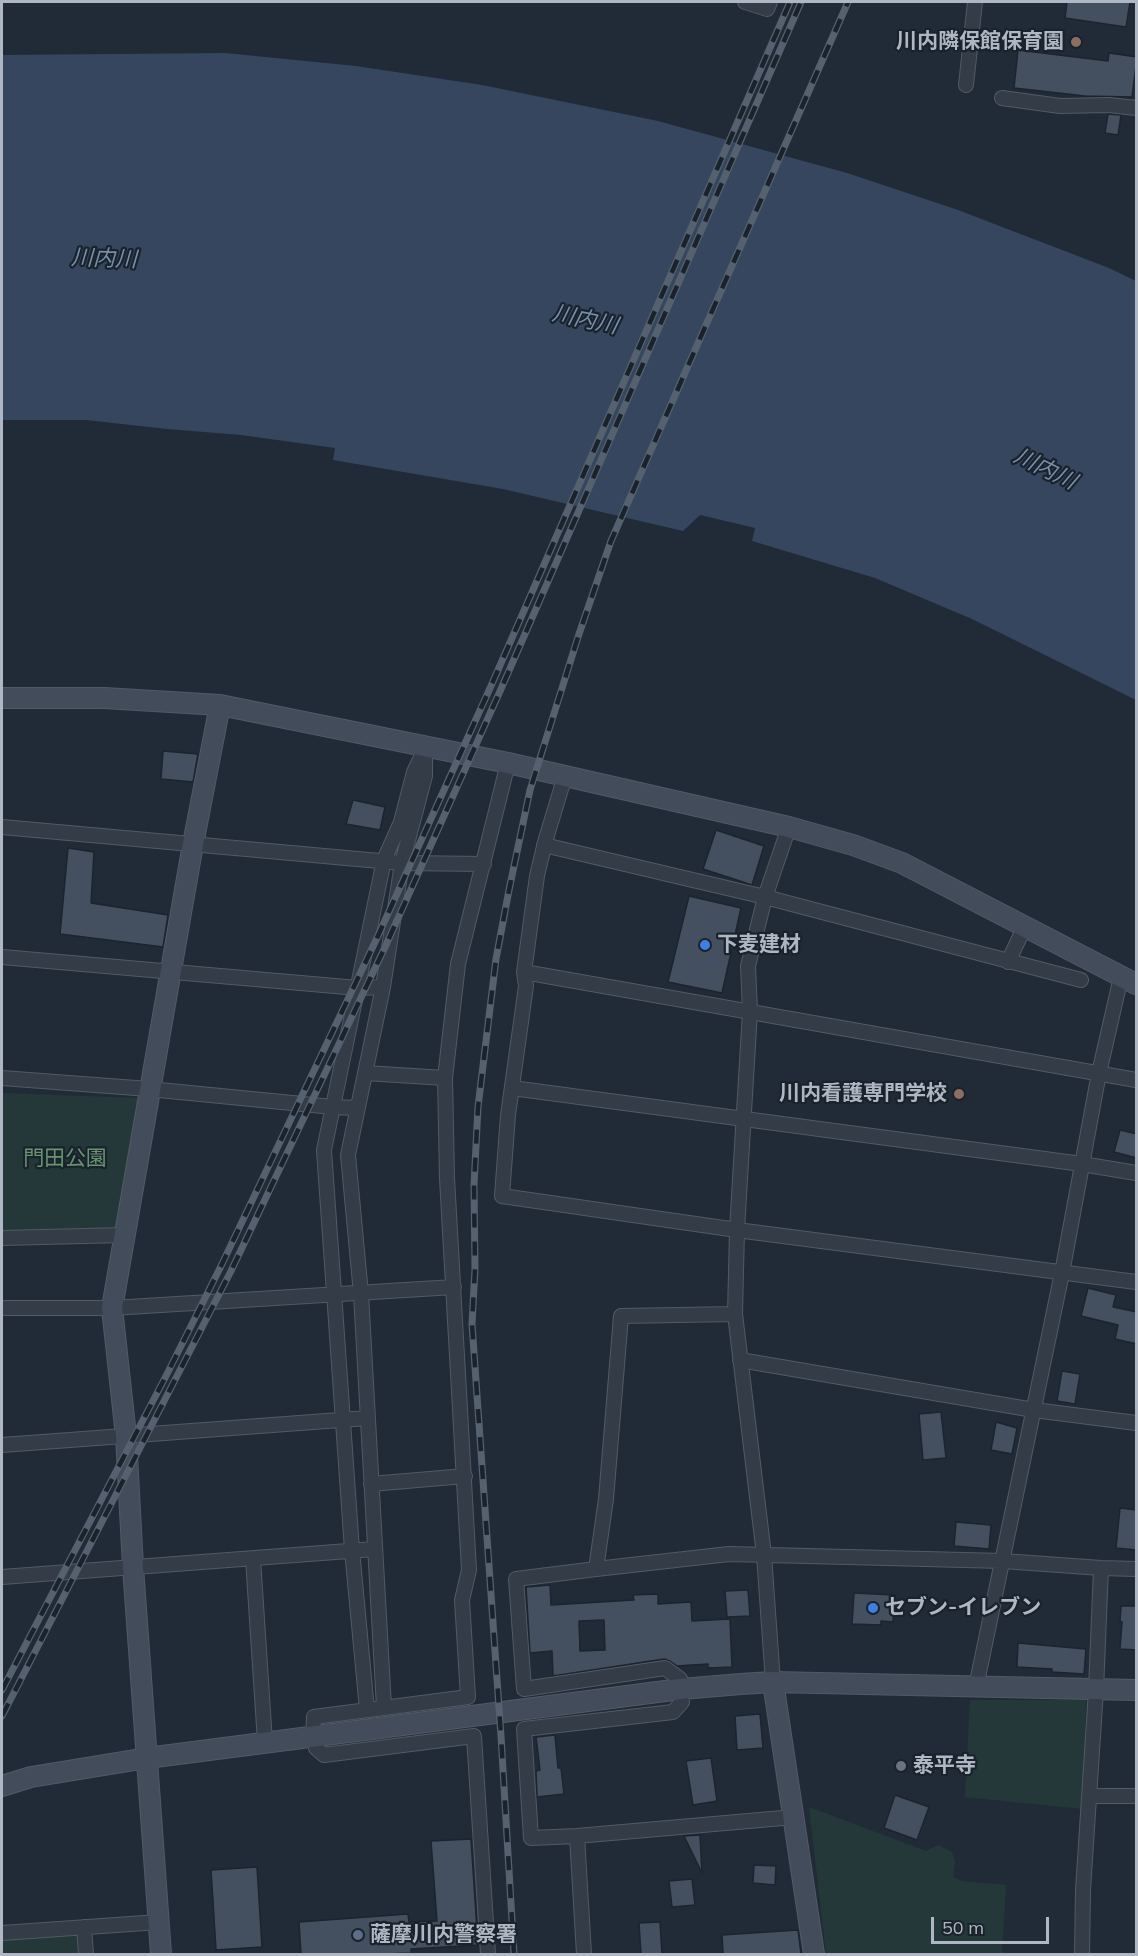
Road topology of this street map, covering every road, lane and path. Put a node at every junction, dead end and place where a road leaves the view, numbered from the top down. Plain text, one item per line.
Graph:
1 (745, 2) edge
2 (770, 2) edge
3 (975, 2) edge
4 (966, 85) dead end
5 (1002, 98) dead end
6 (1137, 108) edge
7 (2, 698) edge
8 (220, 705) junction
9 (426, 747) junction
10 (508, 763) junction
11 (566, 776) junction
12 (2, 827) edge
13 (789, 827) junction
14 (193, 844) junction
15 (544, 845) junction
16 (384, 860) junction
17 (402, 862) junction
18 (483, 864) junction
19 (765, 897) junction
20 (1025, 926) junction
21 (2, 957) edge
22 (1008, 962) junction
23 (171, 972) junction
24 (524, 972) junction
25 (1081, 980) dead end
26 (1129, 981) edge
27 (382, 987) junction
28 (358, 988) junction
29 (750, 1011) junction
30 (1099, 1072) junction
31 (365, 1073) junction
32 (2, 1078) edge
33 (445, 1078) junction
34 (1137, 1080) edge
35 (512, 1088) junction
36 (149, 1089) junction
37 (333, 1107) junction
38 (358, 1108) junction
39 (743, 1118) junction
40 (1082, 1164) junction
41 (1137, 1173) edge
42 (737, 1230) junction
43 (125, 1235) junction
44 (2, 1238) edge
45 (1062, 1273) junction
46 (1137, 1282) edge
47 (454, 1287) junction
48 (361, 1294) junction
49 (334, 1295) junction
50 (2, 1308) edge
51 (112, 1308) junction
52 (735, 1314) junction
53 (740, 1360) junction
54 (1034, 1410) junction
55 (367, 1418) junction
56 (344, 1420) junction
57 (1137, 1423) edge
58 (126, 1436) junction
59 (2, 1445) edge
60 (465, 1476) junction
61 (370, 1484) junction
62 (375, 1549) junction
63 (352, 1550) junction
64 (764, 1555) junction
65 (253, 1558) junction
66 (1003, 1561) junction
67 (133, 1567) junction
68 (1101, 1568) junction
69 (596, 1569) junction
70 (1137, 1569) edge
71 (2, 1576) edge
72 (773, 1682) junction
73 (976, 1687) junction
74 (681, 1689) junction
75 (1096, 1690) junction
76 (1137, 1690) edge
77 (384, 1707) junction
78 (367, 1710) junction
79 (313, 1736) junction
80 (265, 1742) junction
81 (147, 1758) junction
82 (2, 1786) edge
83 (1090, 1796) junction
84 (1137, 1796) edge
85 (794, 1817) junction
86 (577, 1836) junction
87 (159, 1922) junction
88 (84, 1927) junction
89 (2, 1933) edge
90 (86, 1954) edge
91 (161, 1954) edge
92 (488, 1954) edge
93 (584, 1954) edge
94 (814, 1954) edge
95 (1082, 1954) edge

1 - 2 street
3 - 4 street
5 - 6 street
7 - 8 street
8 - 9 street
8 - 14 street
9 - 10 street
9 - 16 street
9 - 17 street
10 - 11 street
10 - 18 street
11 - 13 street
11 - 15 street
12 - 14 street
13 - 19 street
13 - 20 street
14 - 16 street
14 - 23 street
15 - 19 street
15 - 24 street
16 - 17 street
16 - 28 street
17 - 18 street
17 - 27 street
18 - 33 street
19 - 22 street
19 - 29 street
20 - 22 street
20 - 26 street
21 - 23 street
22 - 25 street
23 - 28 street
23 - 36 street
24 - 29 street
24 - 35 street
26 - 30 street
27 - 28 street
27 - 31 street
28 - 37 street
29 - 30 street
29 - 39 street
30 - 34 street
30 - 40 street
31 - 33 street
31 - 38 street
32 - 36 street
33 - 47 street
35 - 39 street
35 - 42 street
36 - 37 street
36 - 43 street
37 - 38 street
37 - 49 street
38 - 48 street
39 - 40 street
39 - 42 street
40 - 41 street
40 - 45 street
42 - 45 street
42 - 52 street
43 - 44 street
43 - 51 street
45 - 46 street
45 - 54 street
47 - 48 street
47 - 60 street
48 - 49 street
48 - 55 street
49 - 51 street
49 - 56 street
50 - 51 street
51 - 58 street
52 - 53 street
52 - 69 street
53 - 54 street
53 - 64 street
54 - 57 street
54 - 66 street
55 - 56 street
55 - 61 street
56 - 58 street
56 - 63 street
58 - 59 street
58 - 67 street
60 - 61 street
60 - 77 street
61 - 62 street
62 - 63 street
62 - 77 street
63 - 65 street
63 - 78 street
64 - 66 street
64 - 69 street
64 - 72 street
65 - 67 street
65 - 80 street
66 - 68 street
66 - 73 street
67 - 71 street
67 - 81 street
68 - 70 street
68 - 75 street
69 - 74 street
72 - 73 street
72 - 74 street
72 - 85 street
73 - 75 street
74 - 79 street
74 - 86 street
75 - 76 street
75 - 83 street
77 - 78 street
78 - 79 street
79 - 80 street
79 - 92 street
80 - 81 street
81 - 82 street
81 - 87 street
83 - 84 street
83 - 95 street
85 - 86 street
85 - 94 street
86 - 93 street
87 - 88 street
87 - 91 street
88 - 89 street
88 - 90 street

